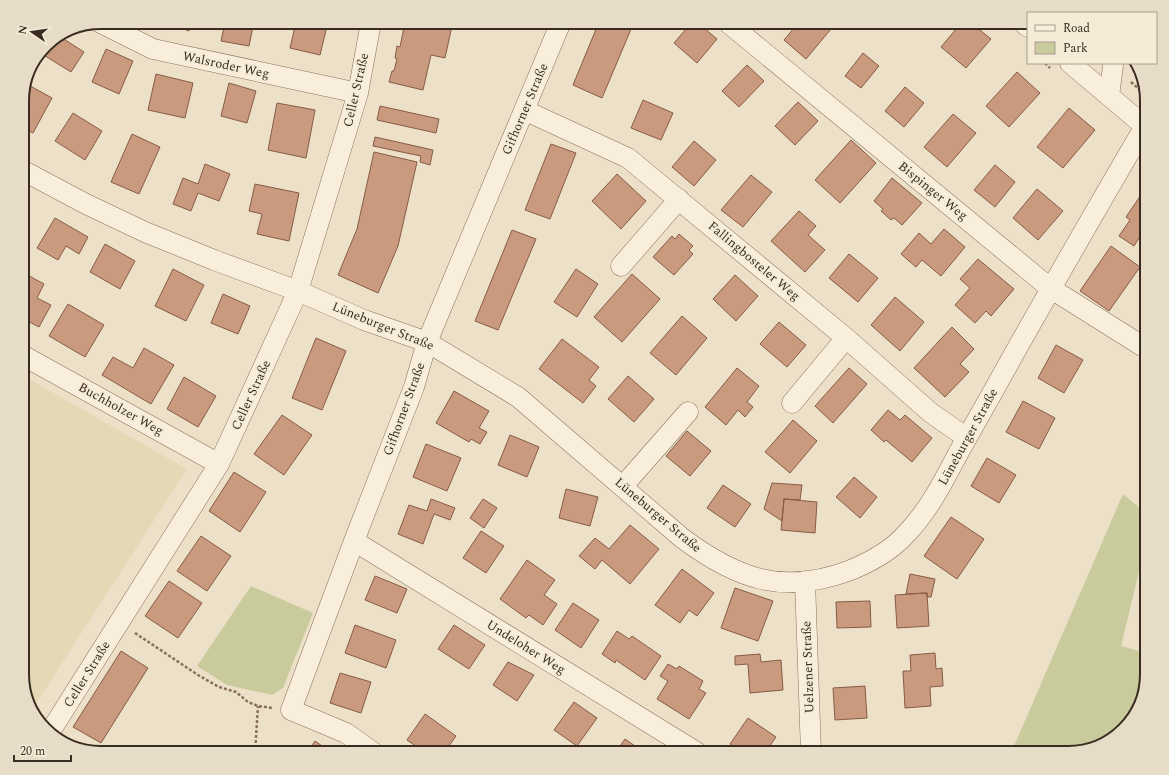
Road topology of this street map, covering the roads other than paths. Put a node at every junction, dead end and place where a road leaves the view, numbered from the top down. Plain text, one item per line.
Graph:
1 (114, 29) edge
2 (370, 29) edge
3 (558, 29) edge
4 (735, 29) edge
5 (1071, 64) edge
6 (1113, 66) dead end
7 (358, 93) junction
8 (1109, 96) junction
9 (524, 110) junction
10 (1140, 122) edge
11 (1140, 137) edge
12 (29, 174) edge
13 (679, 199) junction
14 (620, 266) dead end
15 (1050, 288) junction
16 (298, 291) junction
17 (846, 338) junction
18 (427, 342) junction
19 (1140, 345) edge
20 (29, 359) edge
21 (792, 403) dead end
22 (688, 412) dead end
23 (967, 438) junction
24 (219, 464) junction
25 (623, 486) junction
26 (354, 541) junction
27 (805, 581) junction
28 (53, 728) edge
29 (364, 746) edge
30 (687, 746) edge
31 (812, 746) edge

1 - 7 street, Walsroder Weg
2 - 7 street, Celler Straße
3 - 9 street, Gifhorner Straße
4 - 15 street, Bispinger Weg
5 - 8 street
6 - 8 street
7 - 16 street, Celler Straße
8 - 10 street
9 - 13 street, Fallingbosteler Weg
9 - 18 street, Gifhorner Straße
11 - 15 street, Lüneburger Straße
12 - 16 street, Lüneburger Straße
13 - 14 street
13 - 17 street, Fallingbosteler Weg
15 - 19 street, Bispinger Weg
15 - 23 street, Lüneburger Straße
16 - 18 street, Lüneburger Straße
16 - 24 street, Celler Straße
17 - 21 street
17 - 23 street, Fallingbosteler Weg
18 - 25 street, Lüneburger Straße
18 - 26 street, Gifhorner Straße
20 - 24 street, Buchholzer Weg
22 - 25 street
23 - 27 street, Lüneburger Straße
24 - 28 street, Celler Straße
25 - 27 street, Lüneburger Straße
26 - 29 street, Gifhorner Straße
26 - 30 street, Undeloher Weg
27 - 31 street, Uelzener Straße

